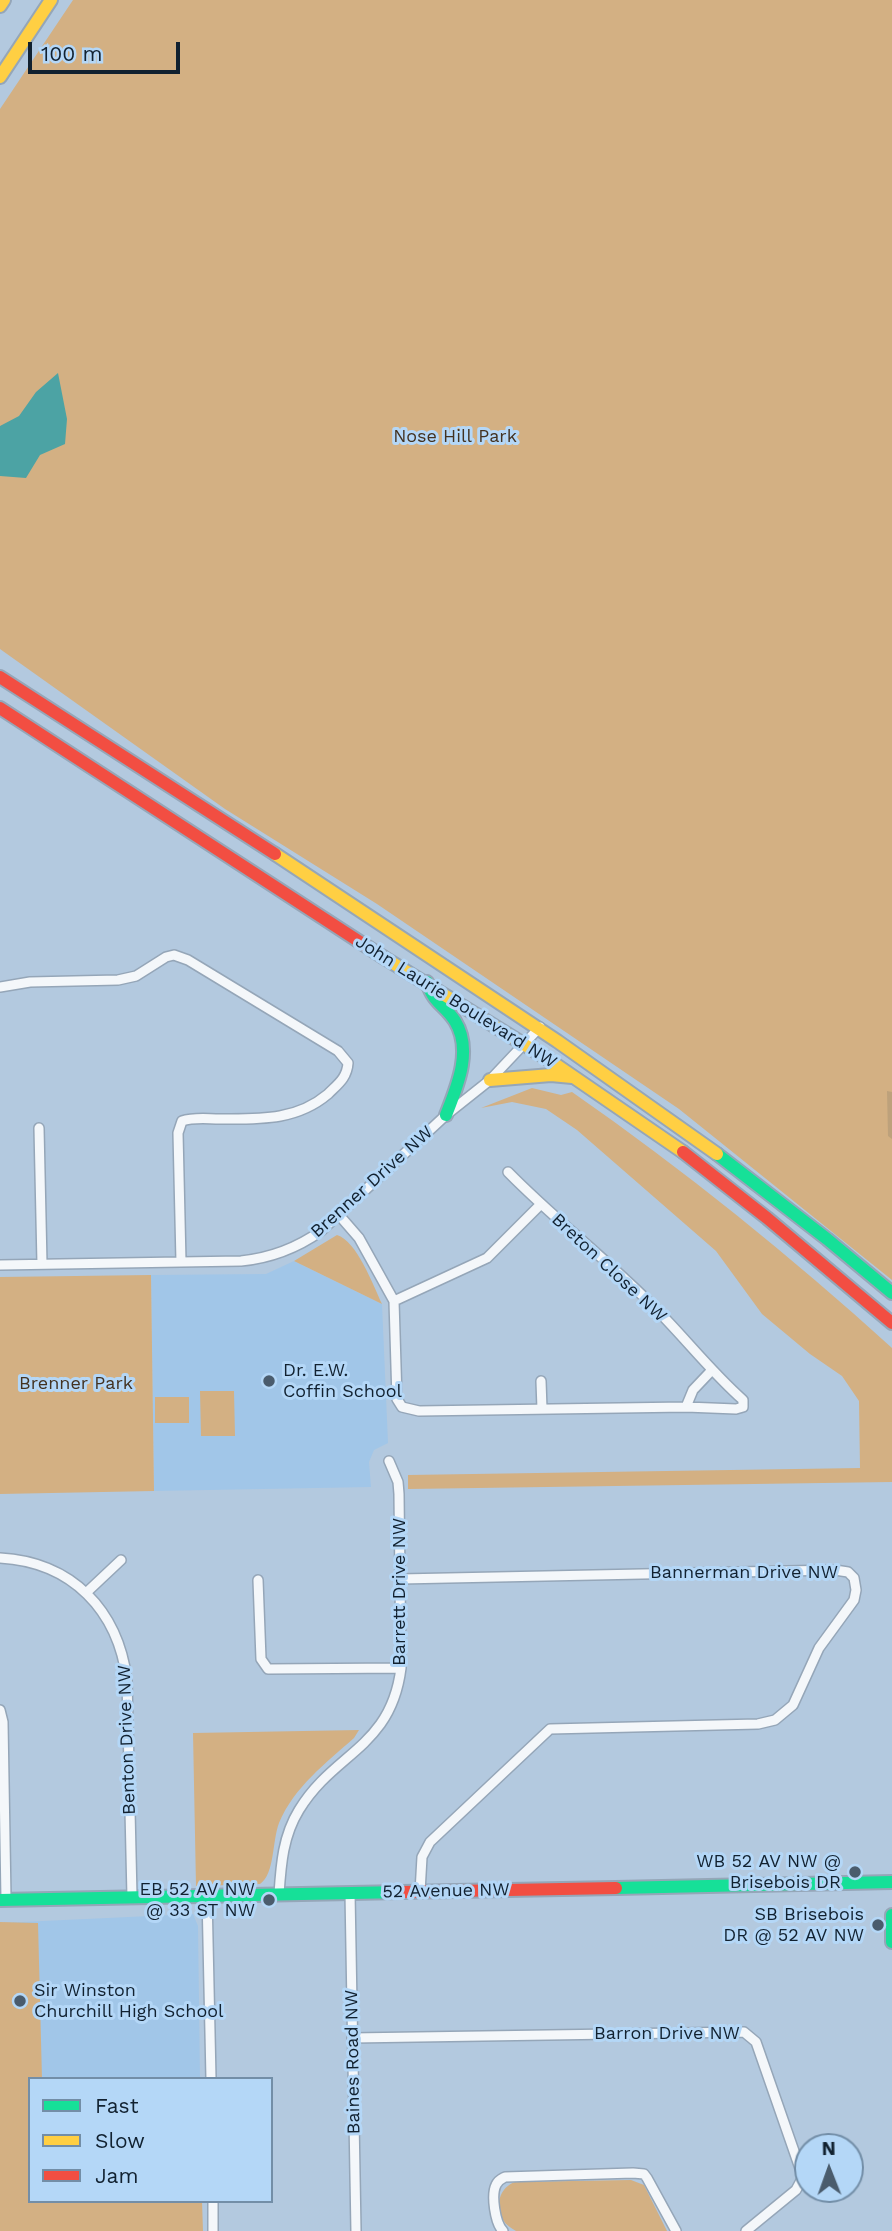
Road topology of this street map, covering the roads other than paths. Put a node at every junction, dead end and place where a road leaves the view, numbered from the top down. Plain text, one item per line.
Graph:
1 (4, 0) edge
2 (51, 0) edge
3 (0, 6) edge
4 (0, 77) edge
5 (0, 665) edge
6 (0, 677) edge
7 (2, 710) edge
8 (76, 724) junction
9 (427, 982) junction
10 (0, 987) edge
11 (540, 1027) junction
12 (526, 1044) junction
13 (574, 1077) junction
14 (490, 1080) junction
15 (446, 1115) junction
16 (39, 1128) dead end
17 (508, 1172) dead end
18 (540, 1205) junction
19 (339, 1215) junction
20 (181, 1262) junction
21 (42, 1264) junction
22 (0, 1265) edge
23 (892, 1293) edge
24 (394, 1301) junction
25 (892, 1323) edge
26 (712, 1370) junction
27 (541, 1381) dead end
28 (686, 1407) junction
29 (542, 1409) junction
30 (388, 1461) dead end
31 (0, 1558) edge
32 (121, 1560) dead end
33 (400, 1578) junction
34 (258, 1580) dead end
35 (88, 1592) junction
36 (401, 1668) junction
37 (0, 1710) edge
38 (892, 1882) edge
39 (420, 1892) junction
40 (350, 1893) junction
41 (279, 1894) junction
42 (207, 1895) junction
43 (132, 1897) junction
44 (3, 1899) edge
45 (892, 1915) edge
46 (892, 1942) edge
47 (352, 2038) junction
48 (211, 2077) edge
49 (212, 2203) edge
50 (213, 2231) edge
51 (356, 2231) edge
52 (503, 2231) edge
53 (677, 2231) edge
54 (746, 2231) edge

1 - 3 main road
2 - 4 main road
5 - 8 main road
6 - 8 main road, John Laurie Boulevard NW
7 - 9 main road, John Laurie Boulevard NW
8 - 11 main road, John Laurie Boulevard NW
9 - 12 main road, John Laurie Boulevard NW
9 - 15 main road
10 - 20 street
11 - 12 street, Brenner Drive NW
11 - 23 main road, John Laurie Boulevard NW
12 - 13 main road, John Laurie Boulevard NW
12 - 14 street, Brenner Drive NW
13 - 14 main road
13 - 25 main road, John Laurie Boulevard NW
14 - 15 street, Brenner Drive NW
15 - 19 street, Brenner Drive NW
16 - 21 street
17 - 18 street
18 - 24 street, Breton Close NW
18 - 26 street, Breton Close NW
19 - 20 street, Brenner Drive NW
19 - 24 street, Breton Close NW
20 - 21 street, Brenner Drive NW
21 - 22 street, Brenner Drive NW
24 - 29 street, Breton Close NW
26 - 28 street
26 - 28 street, Breton Close NW
27 - 29 street
28 - 29 street, Breton Close NW
30 - 33 street, Barrett Drive NW
31 - 35 street, Benton Drive NW
32 - 35 street
33 - 36 street, Barrett Drive NW
33 - 39 street, Bannerman Drive NW
34 - 36 street
35 - 43 street, Benton Drive NW
36 - 41 street, Barrett Drive NW
37 - 44 street
38 - 39 main road, 52 Avenue NW
39 - 40 main road, 52 Avenue NW
40 - 41 main road, 52 Avenue NW
40 - 47 street, Baines Road NW
41 - 42 main road, 52 Avenue NW
42 - 43 main road, 52 Avenue NW
42 - 48 street
43 - 44 main road, 52 Avenue NW
45 - 46 main road
47 - 51 street, Baines Road NW
47 - 54 street, Barron Drive NW
49 - 50 street
52 - 53 street

